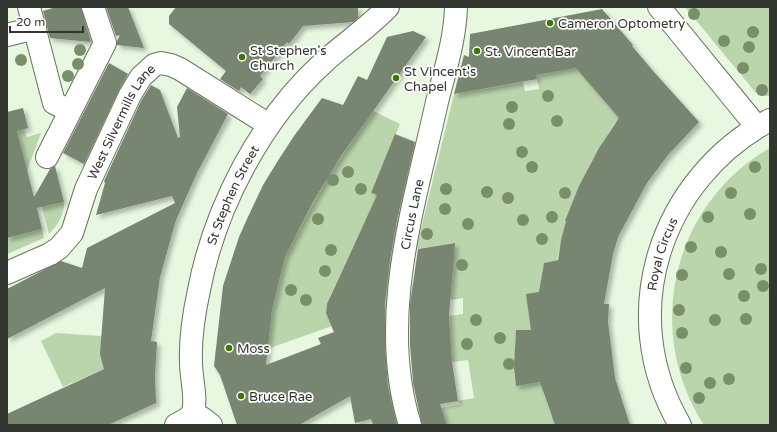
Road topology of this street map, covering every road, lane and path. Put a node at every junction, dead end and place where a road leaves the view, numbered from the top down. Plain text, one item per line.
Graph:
1 (30, 7) edge
2 (93, 7) edge
3 (388, 7) edge
4 (456, 7) edge
5 (660, 7) edge
6 (35, 28) junction
7 (7, 35) edge
8 (70, 111) junction
9 (764, 123) edge
10 (269, 125) junction
11 (47, 157) dead end
12 (7, 273) edge
13 (202, 419) edge
14 (176, 425) edge
15 (410, 425) edge
16 (680, 425) edge

1 - 6 street
2 - 8 street
3 - 10 street, St Stephen Street
4 - 15 street, Circus Lane
5 - 9 street
6 - 7 street
6 - 8 street
8 - 11 street
9 - 16 street, Royal Circus
10 - 12 street, West Silvermills Lane
10 - 13 street, St Stephen Street
13 - 14 street

